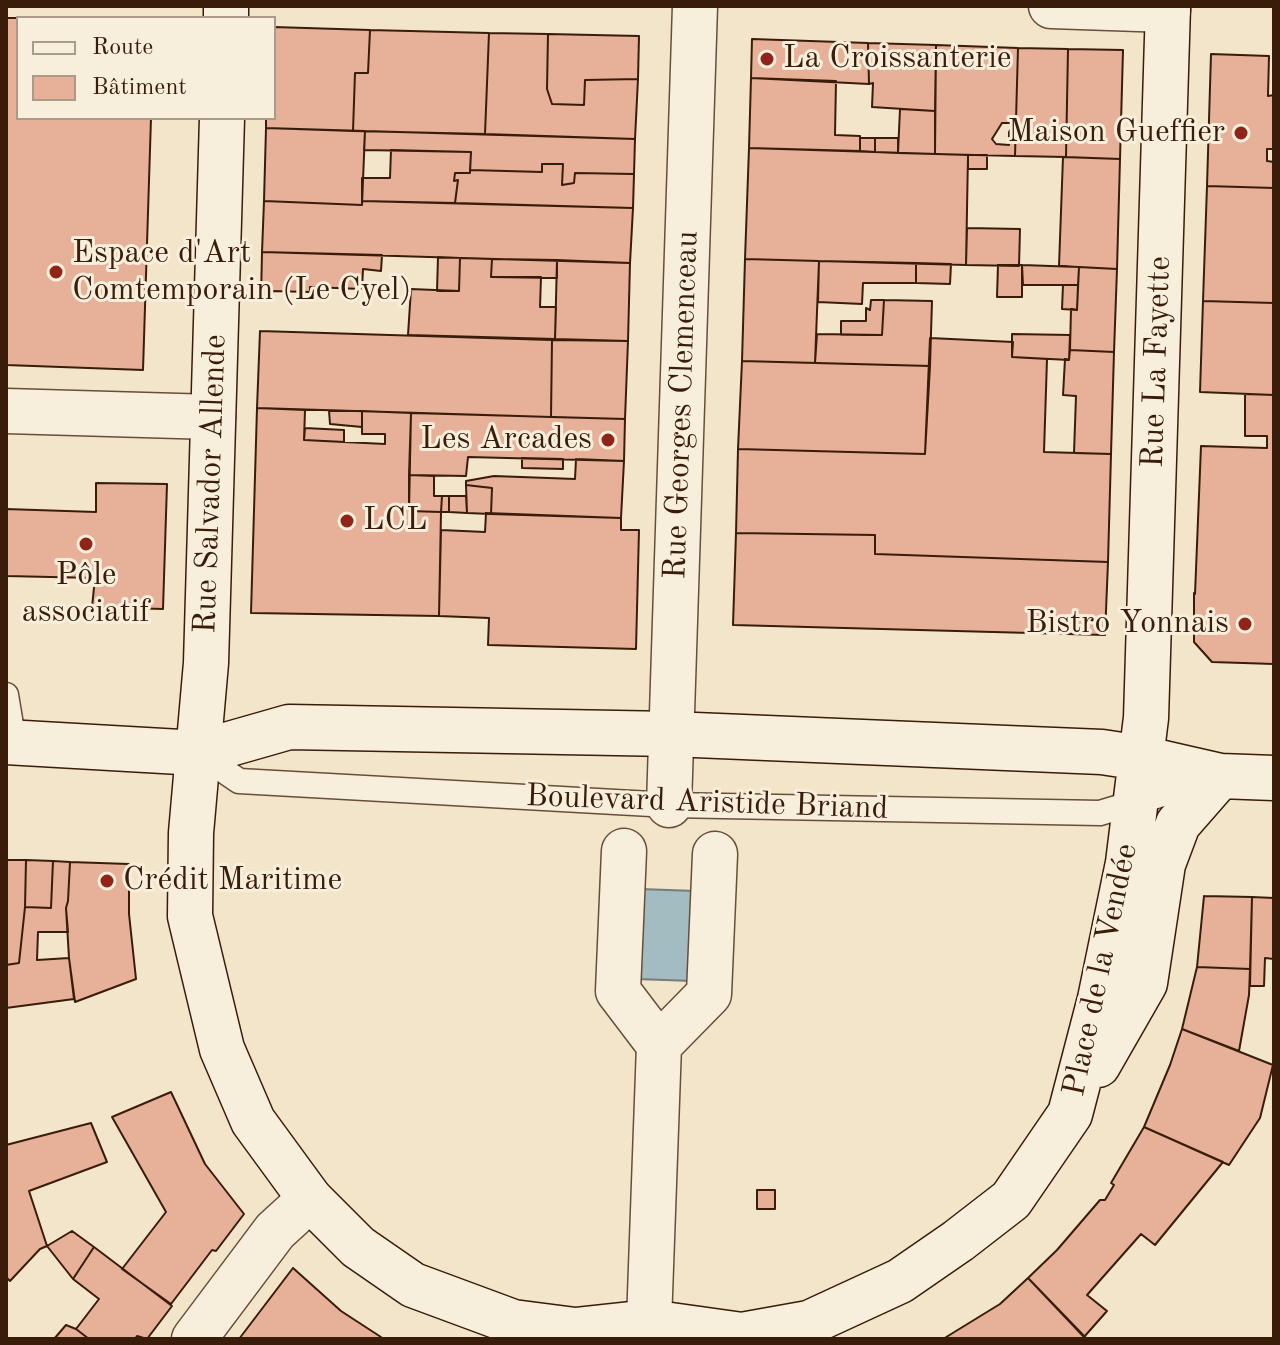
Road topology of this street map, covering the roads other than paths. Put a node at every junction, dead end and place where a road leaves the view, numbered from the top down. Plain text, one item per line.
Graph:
1 (695, 6) edge
2 (1051, 6) edge
3 (1168, 8) edge
4 (222, 120) edge
5 (6, 411) edge
6 (213, 417) junction
7 (6, 695) edge
8 (671, 734) junction
9 (1144, 738) junction
10 (10, 742) edge
11 (198, 753) junction
12 (1220, 776) junction
13 (1274, 778) edge
14 (1135, 803) junction
15 (669, 805) junction
16 (624, 851) dead end
17 (715, 854) dead end
18 (659, 1045) junction
19 (1070, 1114) junction
20 (310, 1199) junction
21 (649, 1322) junction
22 (579, 1334) edge
23 (740, 1337) edge
24 (194, 1339) edge

1 - 8 street, Rue Georges Clemenceau
2 - 3 street
3 - 9 street, Rue La Fayette
4 - 6 street, Rue Salvador Allende
5 - 6 street
6 - 11 street, Rue Salvador Allende
7 - 10 lane
8 - 9 street, Boulevard Aristide Briand
8 - 11 street, Boulevard Aristide Briand
8 - 15 street, Rue Georges Clemenceau
9 - 12 street, Boulevard Aristide Briand
9 - 14 street, Place de la Vendée
10 - 11 street, Boulevard Aristide Briand
11 - 15 lane, Boulevard Aristide Briand
11 - 20 street, Place de la Vendée
12 - 13 street, Boulevard Aristide Briand
12 - 14 lane, Boulevard Aristide Briand
12 - 19 street
14 - 15 lane, Boulevard Aristide Briand
14 - 19 street, Place de la Vendée
16 - 18 street
17 - 18 street
18 - 21 street
19 - 23 street, Place de la Vendée
20 - 22 street, Place de la Vendée
20 - 24 street
21 - 22 street, Place de la Vendée
21 - 23 street, Place de la Vendée

